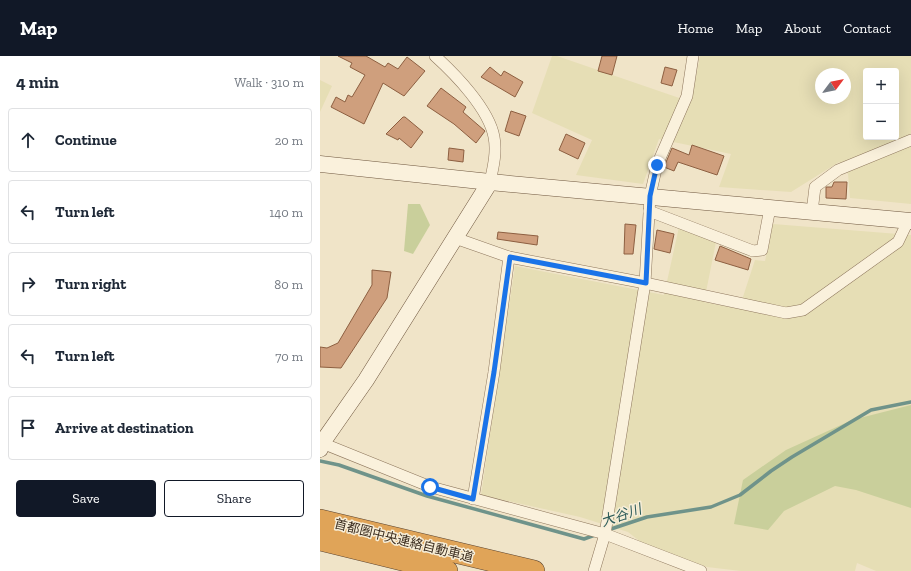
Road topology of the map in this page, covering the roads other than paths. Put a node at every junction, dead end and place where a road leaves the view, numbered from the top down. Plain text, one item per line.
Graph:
1 (435, 56) edge
2 (693, 56) edge
3 (911, 140) edge
4 (320, 164) edge
5 (490, 182) junction
6 (650, 204) junction
7 (770, 208) junction
8 (812, 212) junction
9 (909, 221) edge
10 (456, 238) junction
11 (510, 257) junction
12 (646, 283) junction
13 (321, 445) edge
14 (473, 499) junction
15 (320, 520) edge
16 (604, 534) junction
17 (320, 540) edge
18 (446, 571) edge
19 (534, 571) edge
20 (594, 571) edge
21 (701, 571) edge

1 - 5 street
2 - 6 street
3 - 8 street
4 - 5 street
5 - 6 street
5 - 10 street
6 - 7 street
6 - 7 street
6 - 12 street
7 - 8 street
8 - 9 street
9 - 12 street
10 - 11 street
10 - 13 street
11 - 12 street
11 - 14 street
12 - 16 street
13 - 14 street
14 - 16 street
15 - 19 highway, 首都圏中央連絡自動車道
16 - 20 street
16 - 21 street
17 - 18 highway, 首都圏中央連絡自動車道

